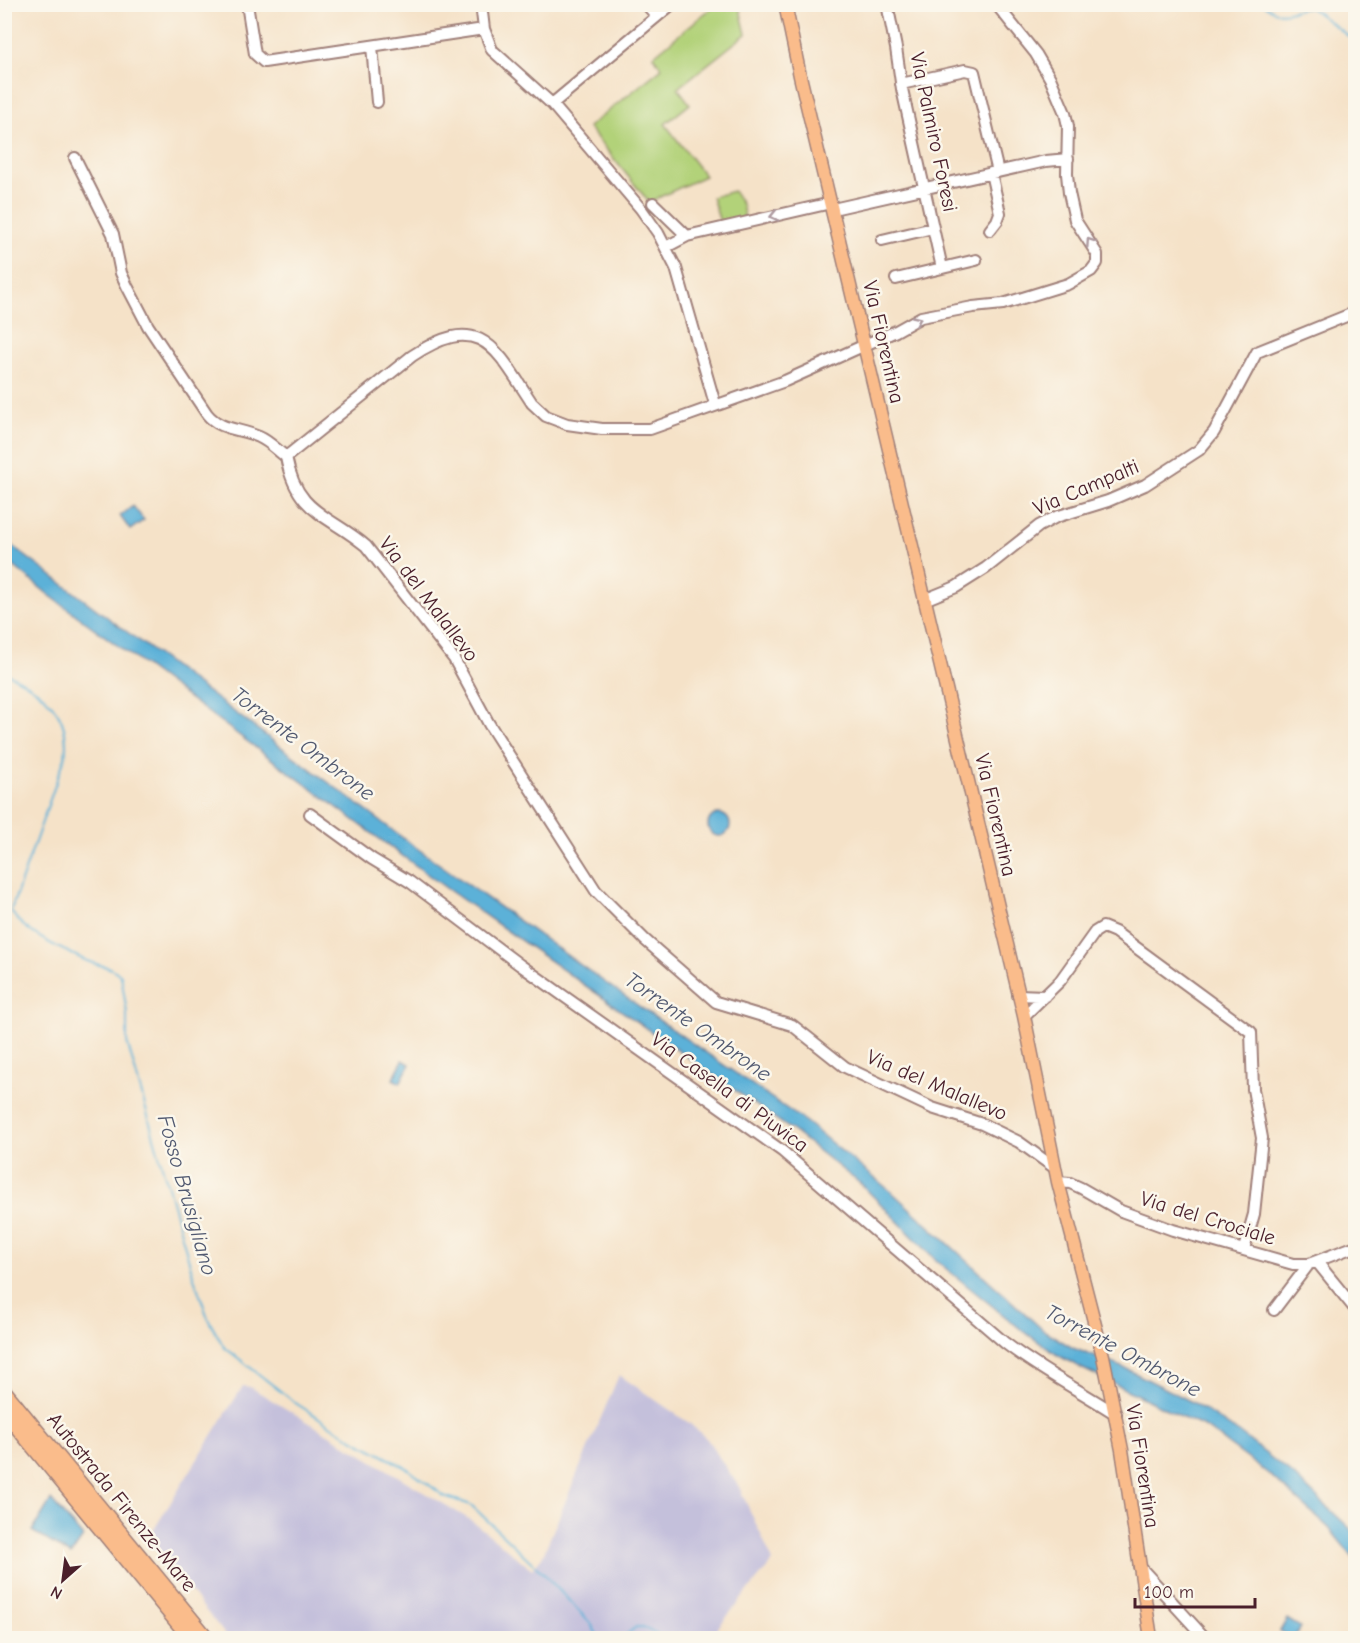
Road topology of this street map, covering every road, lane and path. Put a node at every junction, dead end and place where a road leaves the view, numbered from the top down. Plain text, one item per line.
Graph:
1 (246, 4) edge
2 (481, 4) edge
3 (646, 4) edge
4 (672, 4) edge
5 (785, 4) edge
6 (887, 4) edge
7 (996, 4) edge
8 (657, 16) junction
9 (484, 29) junction
10 (372, 46) junction
11 (901, 84) junction
12 (377, 102) dead end
13 (552, 104) junction
14 (75, 158) dead end
15 (1068, 159) junction
16 (994, 172) junction
17 (925, 189) junction
18 (653, 203) dead end
19 (832, 206) junction
20 (933, 228) junction
21 (990, 230) dead end
22 (687, 236) junction
23 (882, 240) dead end
24 (666, 247) junction
25 (976, 260) dead end
26 (942, 268) junction
27 (896, 279) dead end
28 (1356, 312) edge
29 (864, 345) junction
30 (715, 404) junction
31 (286, 457) junction
32 (924, 600) junction
33 (310, 814) dead end
34 (1018, 994) junction
35 (1045, 996) junction
36 (1023, 1016) junction
37 (1055, 1168) junction
38 (1058, 1182) junction
39 (1356, 1246) edge
40 (1244, 1249) junction
41 (1313, 1263) junction
42 (1274, 1310) dead end
43 (1356, 1310) edge
44 (4, 1392) edge
45 (4, 1410) edge
46 (1115, 1411) junction
47 (1139, 1566) junction
48 (191, 1638) edge
49 (206, 1638) edge
50 (1151, 1638) edge
51 (1205, 1638) edge

1 - 10 street
2 - 9 street
3 - 8 street
4 - 8 street
5 - 19 main road, Via Fiorentina
6 - 11 street, Via Palmiro Foresi
7 - 15 street
8 - 13 street
9 - 10 street
9 - 13 street
10 - 12 street
11 - 16 street
11 - 17 street, Via Palmiro Foresi
13 - 24 street
14 - 31 street
15 - 16 street
29 -> 15 street
16 - 17 street
16 - 21 street
17 - 19 street
17 - 20 street, Via Palmiro Foresi
18 - 22 street
19 -> 22 street
19 - 29 main road, Via Fiorentina
20 - 23 street
20 - 26 street, Via Palmiro Foresi
22 - 24 street
24 - 30 street
25 - 26 street
26 - 27 street
28 - 32 street, Via Campalti
29 - 30 street
29 - 32 main road, Via Fiorentina
30 - 31 street
31 - 37 street, Via del Malallevo
32 - 34 main road, Via Fiorentina
33 - 46 street, Via Casella di Piuvica
34 - 35 street
34 - 36 main road, Via Fiorentina
35 - 36 street
35 - 40 street
36 - 37 main road, Via Fiorentina
37 - 38 main road, Via Fiorentina
38 - 40 street, Via del Crociale
38 - 46 main road, Via Fiorentina
39 - 41 street, Via del Crociale
40 - 41 street, Via del Crociale
41 - 42 street
41 - 43 street
44 - 49 highway, Autostrada Firenze-Mare
45 - 48 highway, Autostrada Firenze-Mare
46 - 47 main road, Via Fiorentina
47 - 50 main road, Via Fiorentina
47 - 51 street

